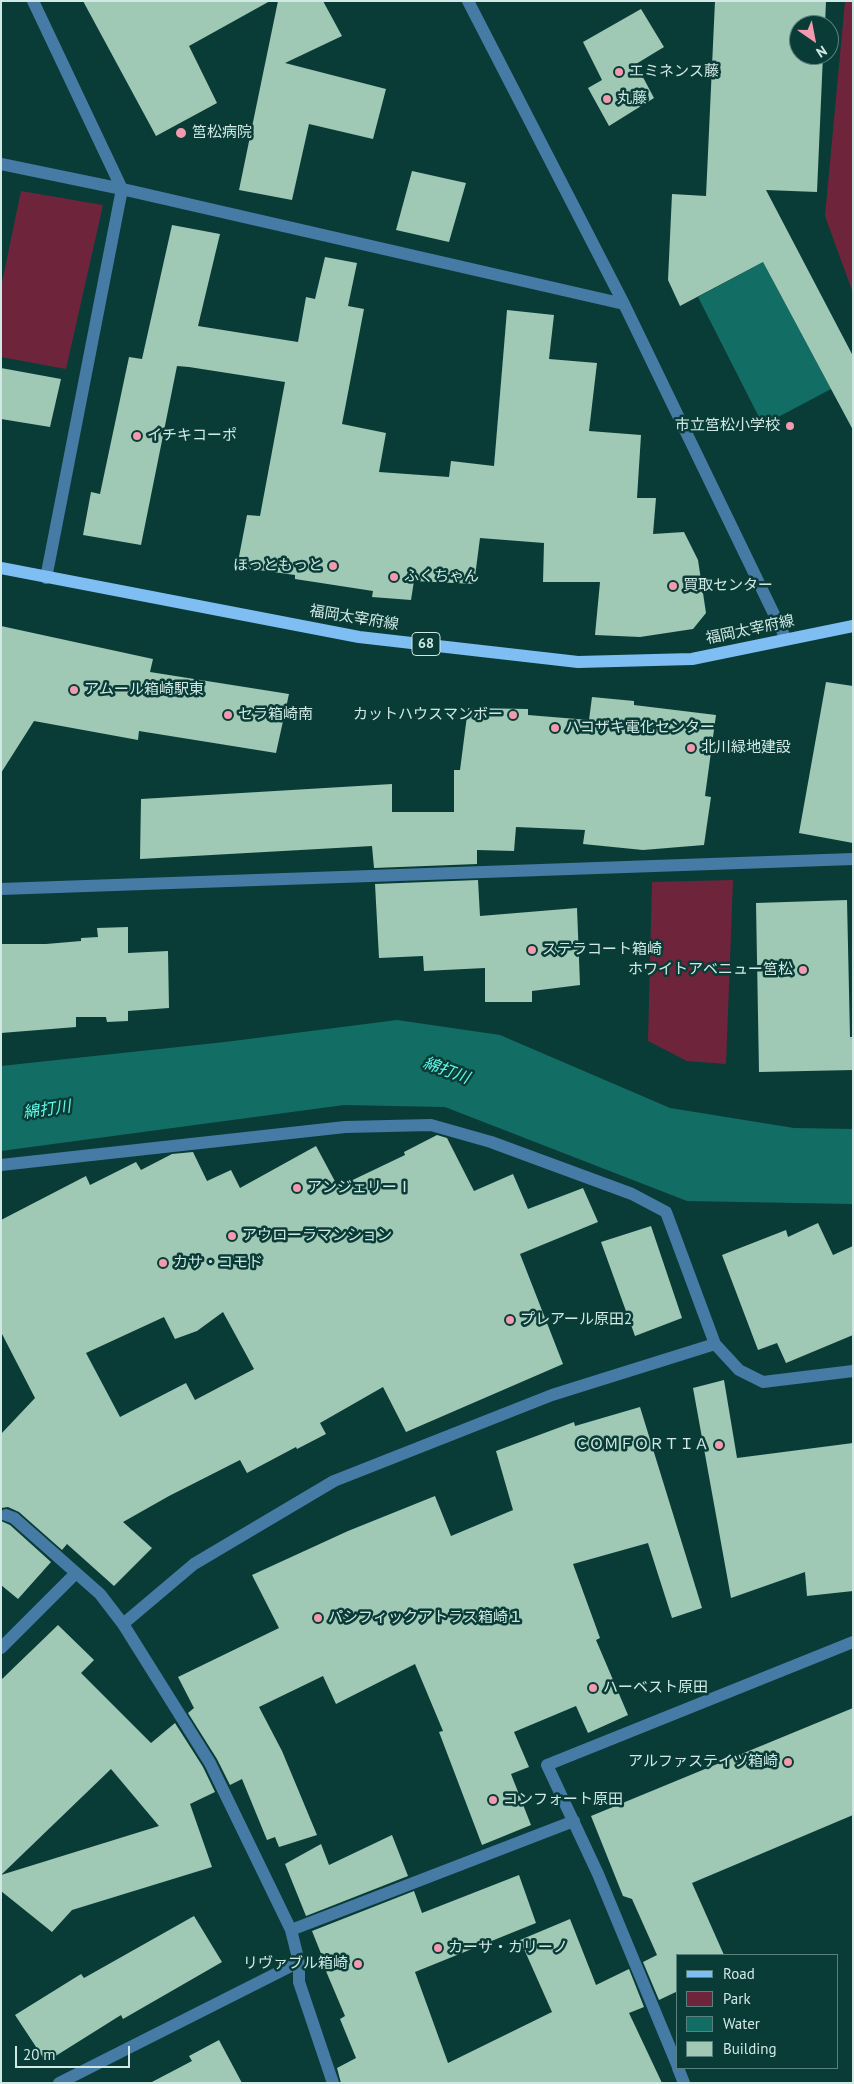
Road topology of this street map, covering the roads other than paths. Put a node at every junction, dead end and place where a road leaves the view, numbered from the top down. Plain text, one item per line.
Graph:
1 (33, 1) edge
2 (468, 1) edge
3 (1, 164) edge
4 (122, 189) junction
5 (624, 304) junction
6 (1, 568) edge
7 (46, 578) junction
8 (853, 626) edge
9 (786, 640) junction
10 (853, 860) edge
11 (1, 889) edge
12 (1, 1165) edge
13 (715, 1344) junction
14 (853, 1371) edge
15 (6, 1515) dead end
16 (76, 1573) junction
17 (123, 1624) junction
18 (853, 1642) edge
19 (1, 1648) edge
20 (574, 1821) junction
21 (291, 1930) junction
22 (299, 1962) junction
23 (676, 2063) edge
24 (678, 2069) edge
25 (59, 2083) edge
26 (333, 2083) edge
27 (684, 2083) edge

1 - 4 street
2 - 5 street
3 - 4 street
4 - 5 street
4 - 7 street
5 - 9 street
6 - 7 main road, 福岡太宰府線 / 68
7 - 9 main road, 福岡太宰府線 / 68
8 - 9 main road, 福岡太宰府線 / 68
10 - 11 street
12 - 13 street
13 - 14 street
13 - 17 street
15 - 16 street
16 - 17 street
16 - 19 street
17 - 21 street
18 - 20 street
20 - 21 street
20 - 23 street
21 - 22 street
22 - 25 street
22 - 26 street
24 - 27 street

